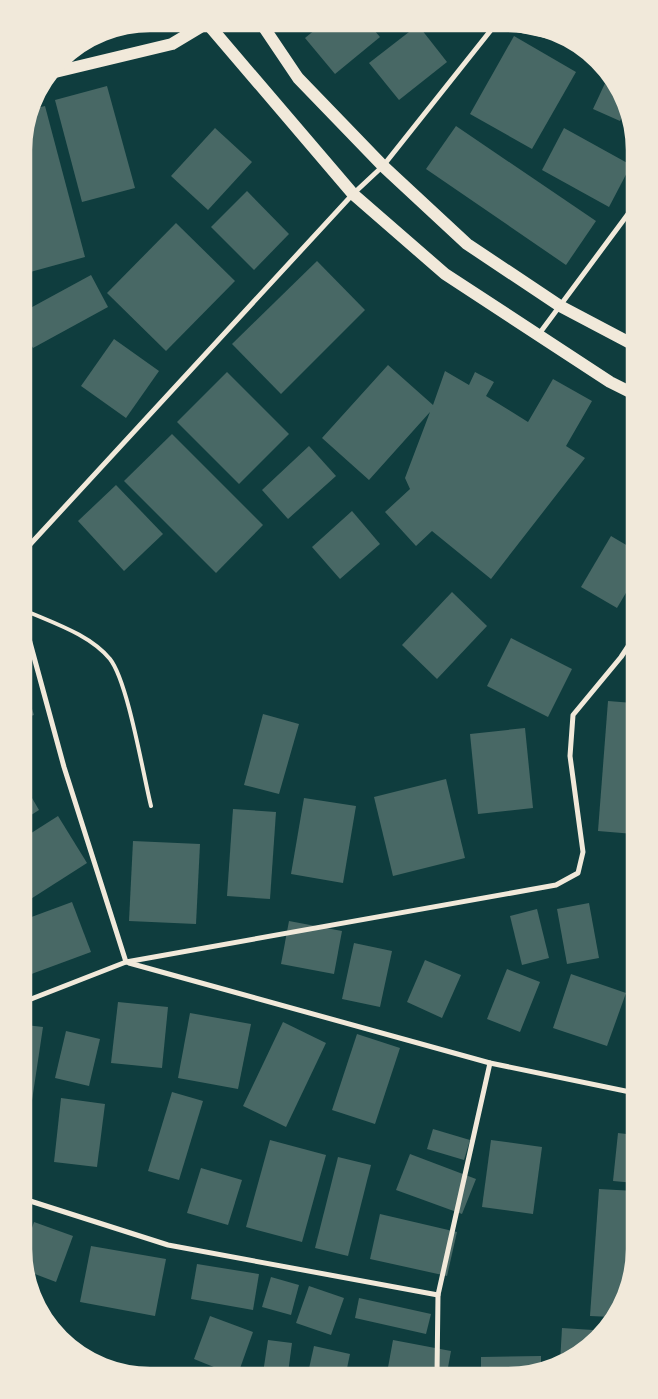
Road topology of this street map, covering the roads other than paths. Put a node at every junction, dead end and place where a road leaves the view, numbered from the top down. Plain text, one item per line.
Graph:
1 (194, 31) edge
2 (214, 31) edge
3 (266, 31) edge
4 (490, 31) edge
5 (62, 70) edge
6 (383, 166) junction
7 (353, 194) junction
8 (627, 215) edge
9 (560, 306) junction
10 (538, 336) junction
11 (627, 341) edge
12 (627, 390) edge
13 (32, 543) edge
14 (32, 614) edge
15 (627, 649) edge
16 (32, 651) edge
17 (151, 806) dead end
18 (126, 962) junction
19 (31, 999) edge
20 (490, 1063) junction
21 (626, 1090) edge
22 (31, 1201) edge
23 (438, 1295) junction
24 (437, 1368) edge

1 - 5 main road
2 - 7 main road
3 - 6 main road
4 - 6 street
6 - 7 street
6 - 9 main road
7 - 10 main road
7 - 13 street
8 - 9 street
9 - 10 street
9 - 11 main road
10 - 12 main road
14 - 17 lane
15 - 18 street
16 - 18 street
18 - 19 street
18 - 20 street
20 - 21 street
20 - 23 street
22 - 23 street
23 - 24 street

